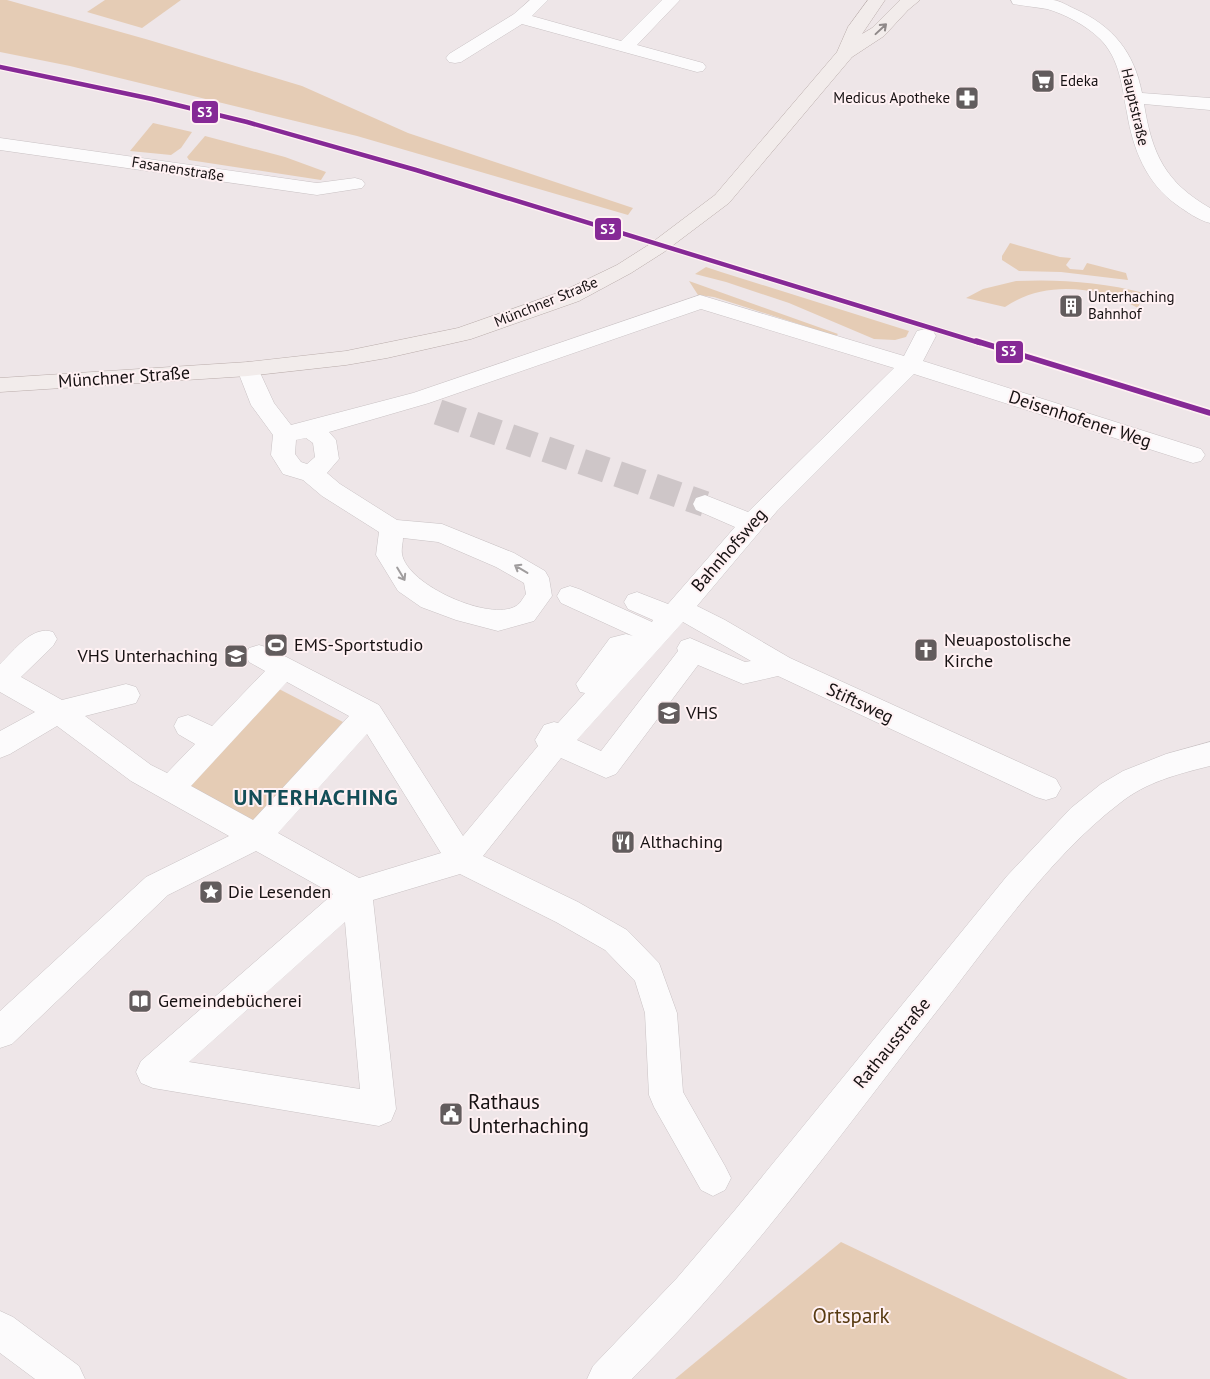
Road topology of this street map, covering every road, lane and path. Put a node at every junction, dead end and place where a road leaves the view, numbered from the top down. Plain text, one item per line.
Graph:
1 (540, 0) edge
2 (672, 0) edge
3 (877, 0) edge
4 (912, 0) edge
5 (1019, 0) edge
6 (1047, 2) edge
7 (520, 18) junction
8 (625, 47) junction
9 (846, 53) junction
10 (455, 58) dead end
11 (697, 67) dead end
12 (1134, 98) junction
13 (1210, 104) edge
14 (0, 144) edge
15 (355, 184) dead end
16 (1210, 218) edge
17 (851, 333) dead end
18 (929, 341) dead end
19 (910, 365) junction
20 (248, 369) junction
21 (0, 385) edge
22 (310, 429) junction
23 (285, 434) junction
24 (1193, 455) dead end
25 (312, 474) junction
26 (705, 504) tunnel mouth
27 (751, 524) junction
28 (392, 528) junction
29 (570, 596) dead end
30 (637, 602) dead end
31 (654, 629) junction
32 (44, 639) dead end
33 (690, 646) junction
34 (259, 655) dead end
35 (780, 665) junction
36 (284, 668) junction
37 (0, 680) edge
38 (626, 680) junction
39 (126, 695) dead end
40 (364, 707) junction
41 (59, 712) junction
42 (188, 726) dead end
43 (214, 741) junction
44 (3, 744) edge
45 (556, 744) junction
46 (1210, 754) edge
47 (1046, 788) dead end
48 (170, 789) junction
49 (256, 837) junction
50 (462, 860) junction
51 (357, 892) junction
52 (3, 1039) edge
53 (713, 1178) dead end
54 (0, 1330) edge
55 (66, 1379) edge
56 (606, 1379) edge

1 - 7 street
2 - 8 street
3 - 9 main road, Münchner Straße
9 -> 4 main road, Münchner Straße
5 - 6 street, Hauptstraße
6 - 12 street, Hauptstraße
7 - 8 street
7 - 10 street
8 - 11 street
9 - 20 main road, Münchner Straße
12 - 13 street
12 - 16 street, Hauptstraße
14 - 15 street, Fasanenstraße
17 - 19 street
18 - 19 street, Bahnhofsweg
19 - 22 street
19 - 24 street, Deisenhofener Weg
19 - 27 street, Bahnhofsweg
20 - 21 main road, Münchner Straße
20 - 23 street
22 - 23 street
22 - 25 street
23 - 25 street
25 - 28 street
26 - 27 street
27 - 31 street, Bahnhofsweg
28 -> 28 street
29 - 31 street
30 - 31 street
31 - 33 street
31 - 35 street, Stiftsweg
31 - 38 street, Bahnhofsweg
32 - 37 street
33 - 35 street
33 - 38 street
34 - 36 street
35 - 47 street, Stiftsweg
36 - 40 street
36 - 43 street
37 - 41 street
38 - 45 street
38 - 45 street
39 - 41 street
40 - 49 street
40 - 50 street
41 - 44 street
41 - 48 street
42 - 43 street
43 - 48 street
45 - 50 street
46 - 56 street, Rathausstraße
48 - 49 street
49 - 51 street
49 - 52 street
50 - 51 street
50 - 53 street
51 - 51 street
54 - 55 street

